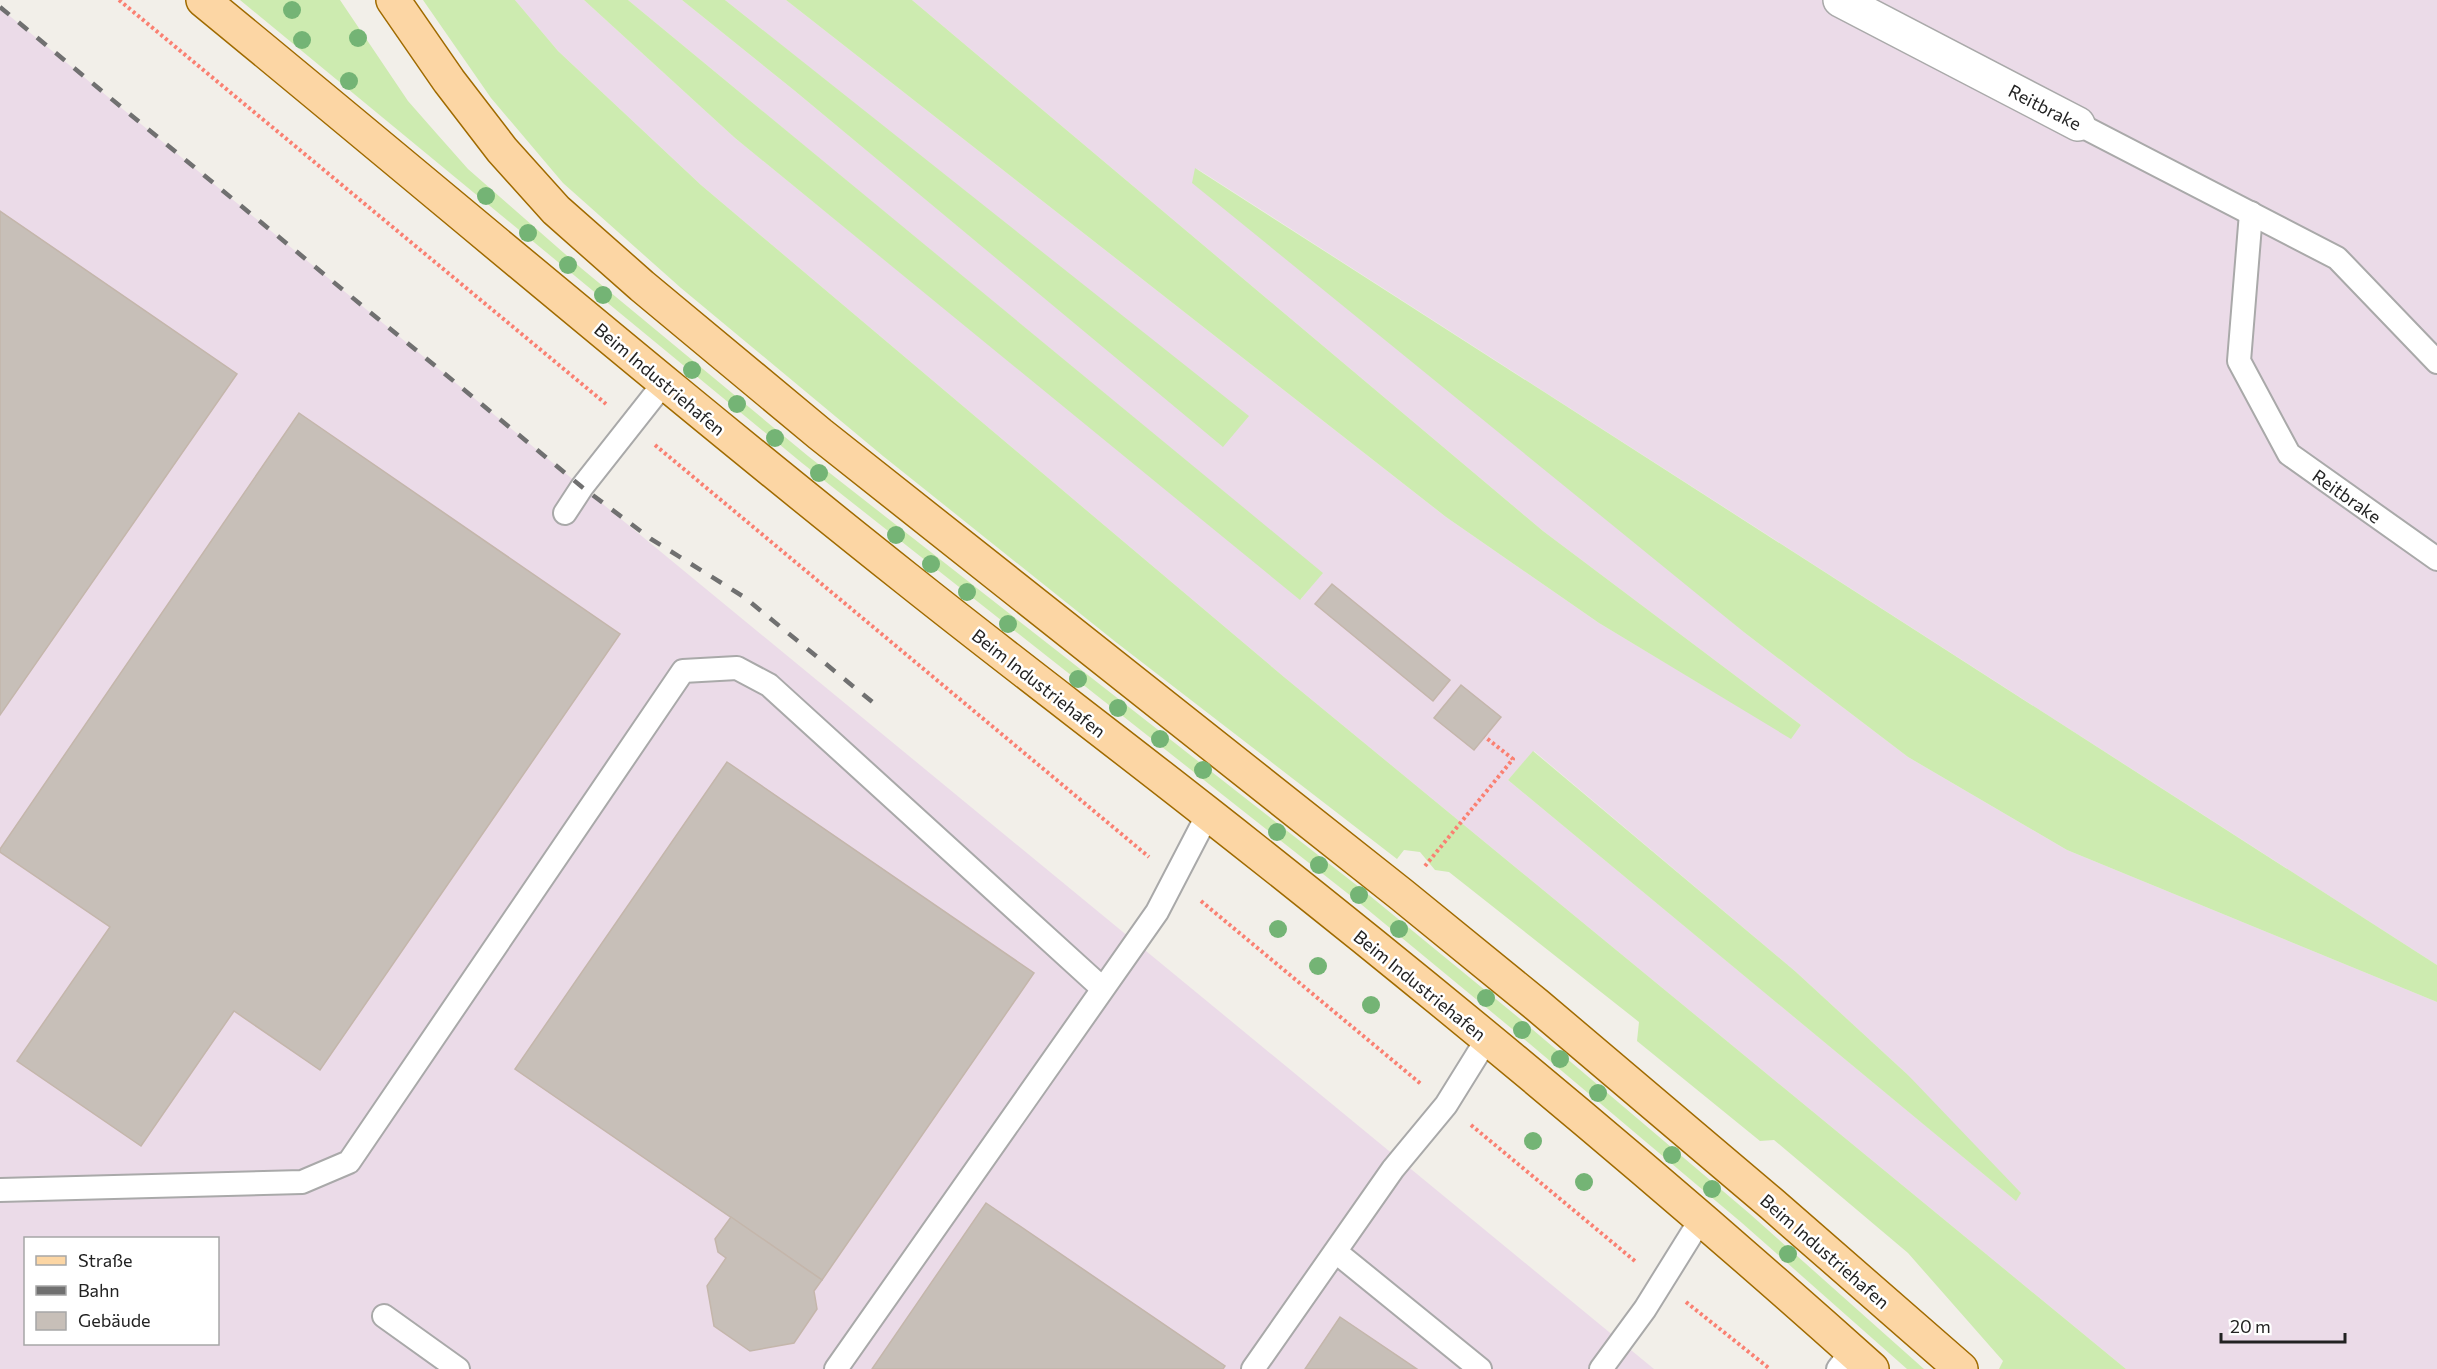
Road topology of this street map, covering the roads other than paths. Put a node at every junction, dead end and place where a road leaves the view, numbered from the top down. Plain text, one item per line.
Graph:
1 (203, 0) edge
2 (393, 0) edge
3 (1840, 0) edge
4 (2078, 124) joint
5 (2251, 213) junction
6 (2437, 362) edge
7 (664, 383) junction
8 (565, 513) dead end
9 (2437, 559) edge
10 (1208, 814) junction
11 (1102, 988) junction
12 (1487, 1039) junction
13 (0, 1190) edge
14 (1701, 1219) junction
15 (1336, 1252) junction
16 (384, 1316) dead end
17 (1854, 1363) edge
18 (458, 1369) edge
19 (836, 1369) edge
20 (1253, 1369) edge
21 (1480, 1369) edge
22 (1601, 1369) edge
23 (1960, 1369) edge

1 - 7 main road, Beim Industriehafen
2 - 23 main road, Beim Industriehafen
3 - 4 street, Reitbrake
4 - 5 lane, Reitbrake
5 - 6 lane, Reitbrake
5 - 9 lane, Reitbrake
7 - 8 lane
7 - 10 main road, Beim Industriehafen
10 - 11 lane
10 - 12 main road, Beim Industriehafen
11 - 13 lane
11 - 19 lane
12 - 14 main road, Beim Industriehafen
12 - 15 lane
14 - 17 main road, Beim Industriehafen
14 - 22 lane
15 - 20 lane
15 - 21 lane
16 - 18 lane

